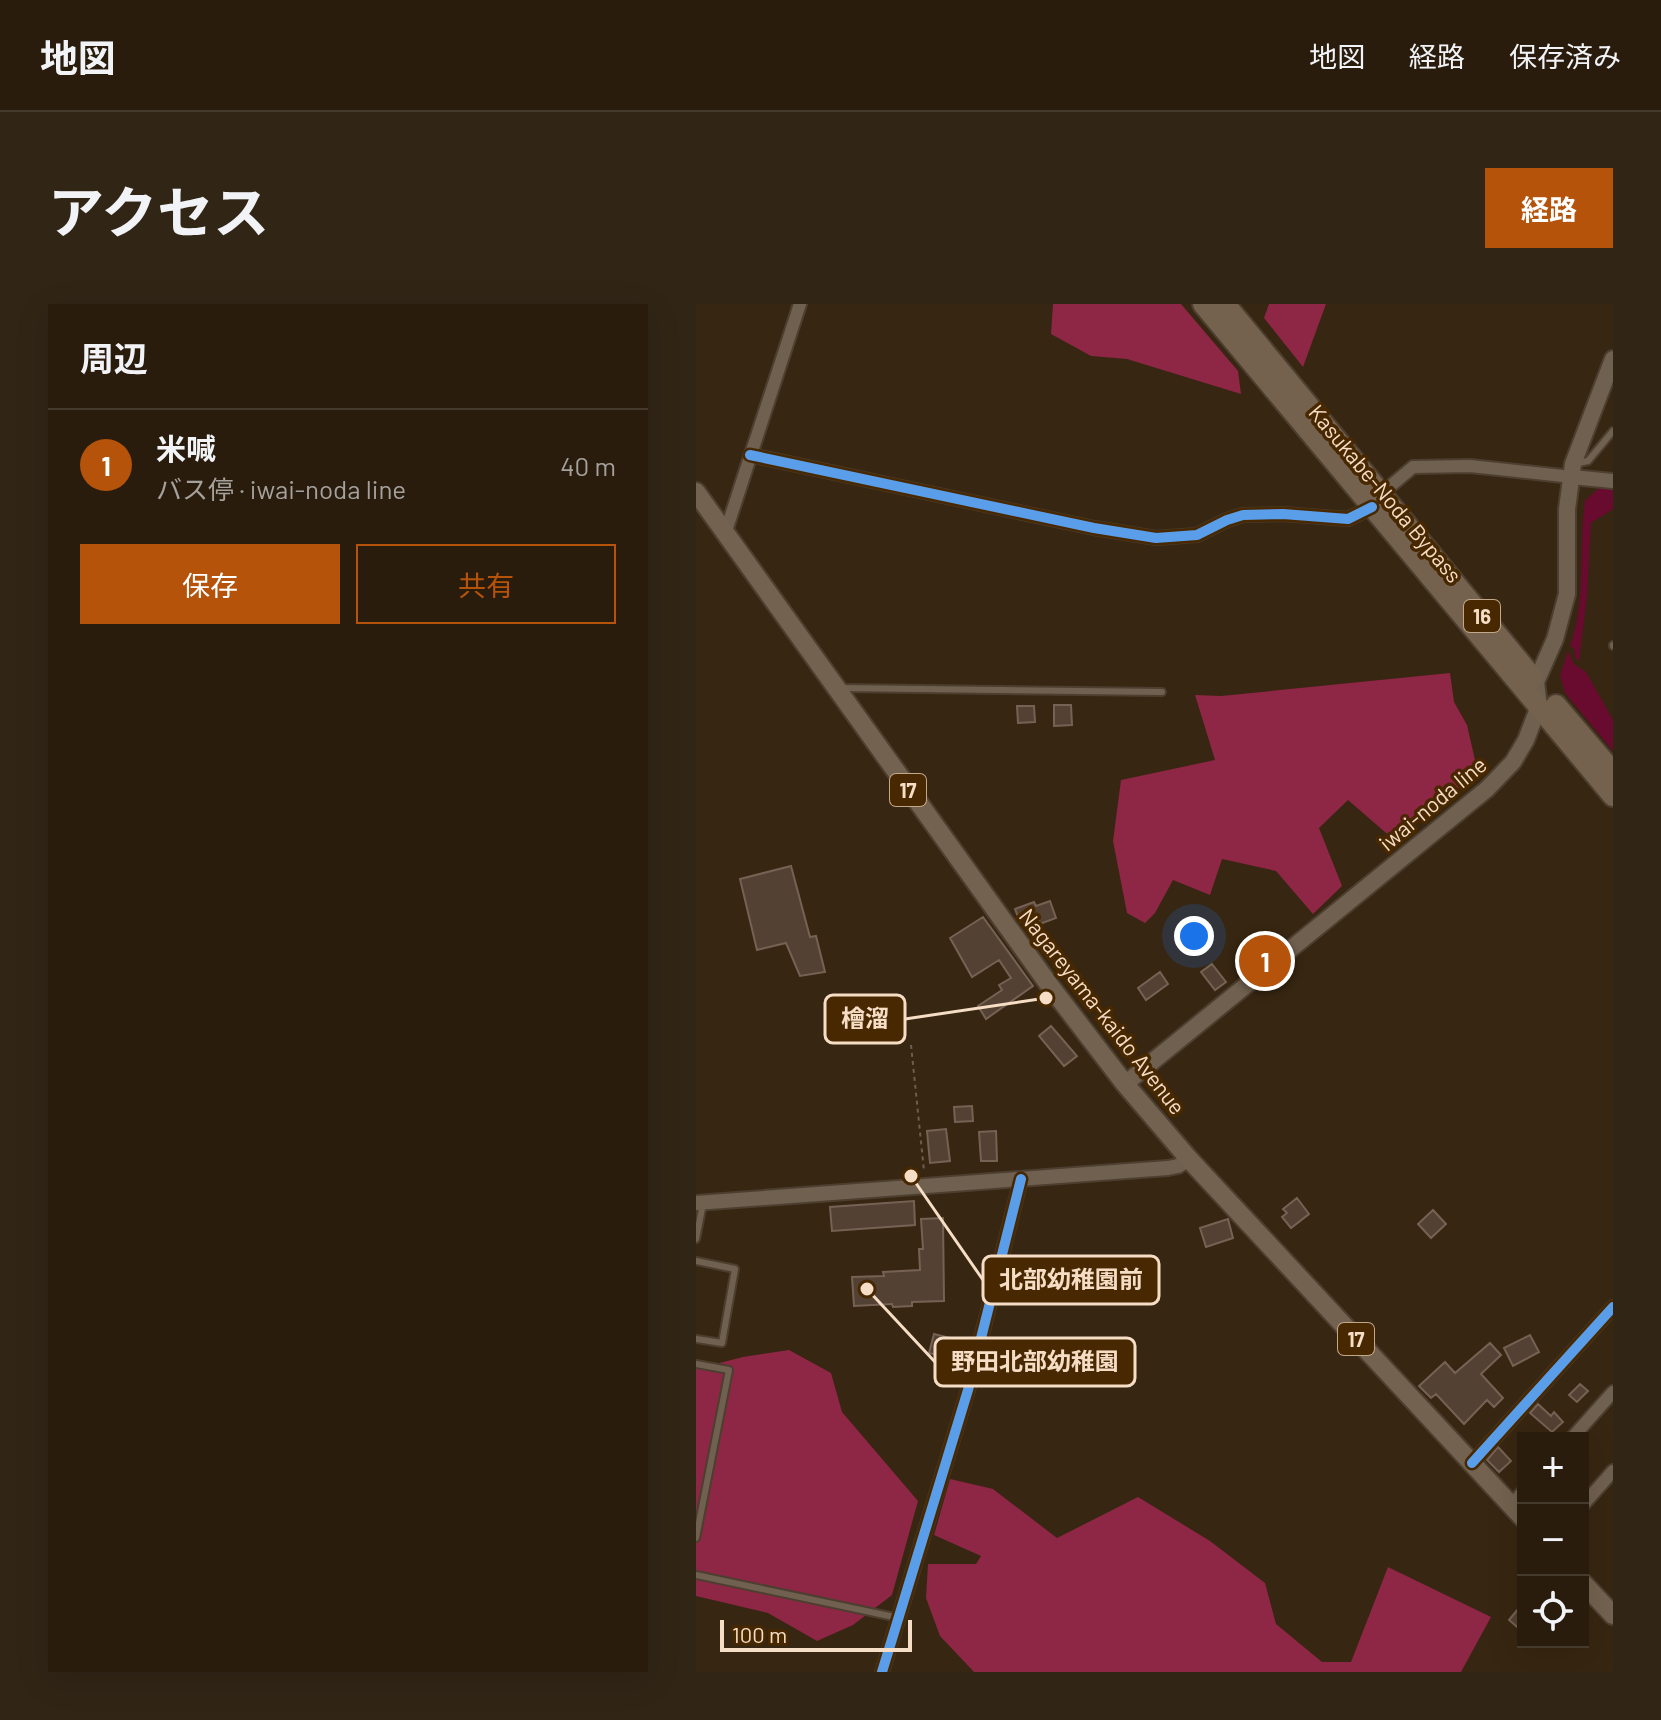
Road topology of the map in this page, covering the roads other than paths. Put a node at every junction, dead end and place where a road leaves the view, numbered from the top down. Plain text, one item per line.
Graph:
1 (800, 304) edge
2 (1203, 304) edge
3 (1225, 304) edge
4 (1613, 359) edge
5 (1613, 431) edge
6 (750, 455) junction
7 (1572, 471) junction
8 (1613, 481) edge
9 (696, 492) edge
10 (1377, 500) junction
11 (726, 531) junction
12 (1536, 682) junction
13 (837, 688) junction
14 (1162, 692) dead end
15 (1539, 706) junction
16 (1613, 772) edge
17 (1613, 796) edge
18 (1125, 1084) junction
19 (1189, 1159) junction
20 (1021, 1179) junction
21 (700, 1202) edge
22 (696, 1239) edge
23 (696, 1261) edge
24 (1613, 1307) edge
25 (696, 1339) edge
26 (696, 1364) edge
27 (1613, 1392) edge
28 (1577, 1432) edge
29 (1472, 1463) junction
30 (1613, 1471) edge
31 (1518, 1504) edge
32 (1584, 1504) edge
33 (696, 1538) edge
34 (696, 1575) edge
35 (1589, 1589) edge
36 (1613, 1615) edge
37 (899, 1618) junction
38 (882, 1672) edge

1 - 6 street
2 - 10 highway, Kasukabe-Noda Bypass / 16
3 - 10 highway, Kasukabe-Noda Bypass / 16
4 - 7 main road
5 - 7 lane
6 - 10 street
6 - 11 street
7 - 8 street
7 - 10 street
7 - 12 main road
9 - 11 main road, Nagareyama-kaido Avenue / 17
10 - 12 highway, Kasukabe-Noda Bypass / 16
10 - 15 highway, Kasukabe-Noda Bypass / 16
11 - 13 main road, Nagareyama-kaido Avenue / 17
12 - 15 main road, iwai-noda line
12 - 16 highway, Kasukabe-Noda Bypass / 16
13 - 14 lane
13 - 18 main road, Nagareyama-kaido Avenue / 17
15 - 17 highway, Kasukabe-Noda Bypass / 16
15 - 18 main road, iwai-noda line
18 - 19 main road, Nagareyama-kaido Avenue / 17
19 - 20 street
19 - 29 main road, Nagareyama-kaido Avenue / 17
20 - 21 street
20 - 37 street
21 - 22 lane
23 - 25 lane
24 - 29 street
26 - 33 lane
27 - 28 street
29 - 31 main road, Nagareyama-kaido Avenue / 17
30 - 32 street
34 - 37 lane
35 - 36 main road
37 - 38 street

